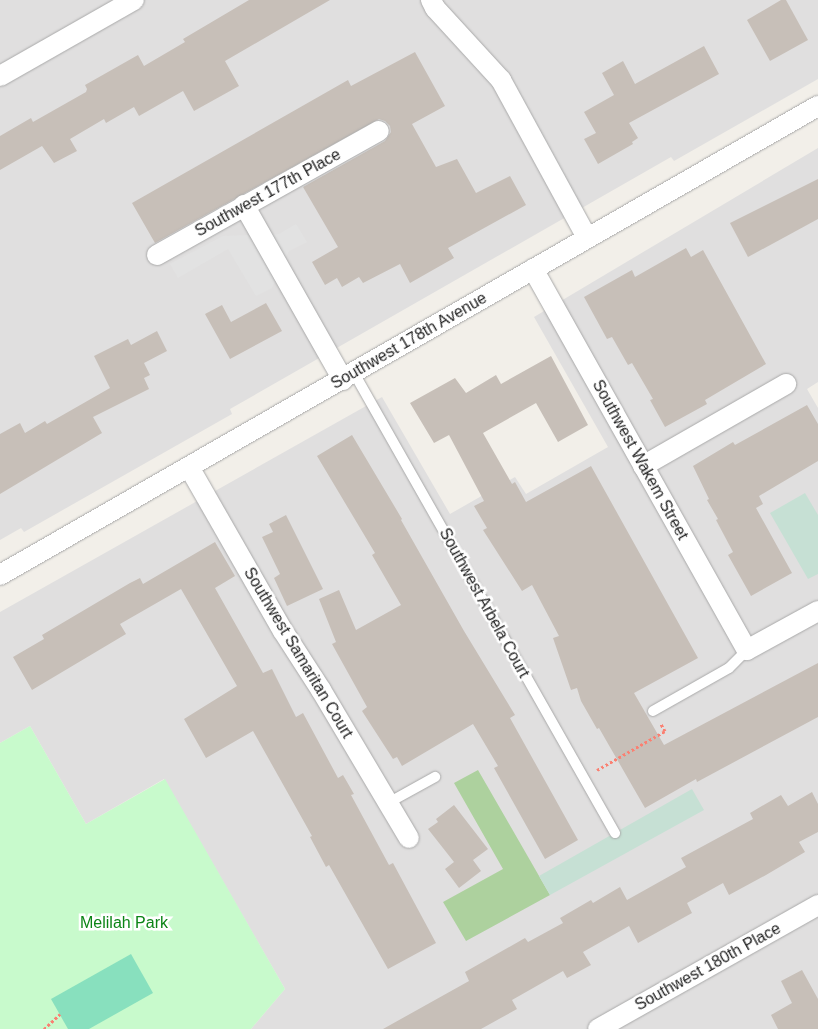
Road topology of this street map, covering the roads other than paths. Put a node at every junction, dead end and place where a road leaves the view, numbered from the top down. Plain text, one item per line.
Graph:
1 (134, 0) edge
2 (431, 0) edge
3 (0, 76) edge
4 (818, 106) edge
5 (379, 131) dead end
6 (244, 205) junction
7 (587, 238) junction
8 (157, 254) dead end
9 (533, 269) junction
10 (349, 376) junction
11 (786, 384) dead end
12 (643, 466) junction
13 (189, 467) junction
14 (0, 575) edge
15 (818, 611) edge
16 (747, 650) junction
17 (653, 711) road end
18 (435, 777) dead end
19 (388, 803) junction
20 (614, 833) dead end
21 (409, 838) dead end
22 (818, 905) edge
23 (610, 1026) edge

1 - 3 street
2 - 7 street
4 - 7 street, Southwest 178th Avenue
5 - 6 street, Southwest 177th Place
6 - 8 street, Southwest 177th Place
6 - 10 street, Southwest Arbela Court
7 - 9 street, Southwest 178th Avenue
9 - 10 street, Southwest 178th Avenue
9 - 12 street, Southwest Wakem Street
10 - 13 street, Southwest 178th Avenue
10 - 20 lane, Southwest Arbela Court
11 - 12 street
12 - 16 street, Southwest Wakem Street
13 - 14 street, Southwest 178th Avenue
13 - 19 street, Southwest Samaritan Court
15 - 16 street
16 - 17 lane
18 - 19 lane
19 - 21 street, Southwest Samaritan Court
22 - 23 street, Southwest 180th Place

